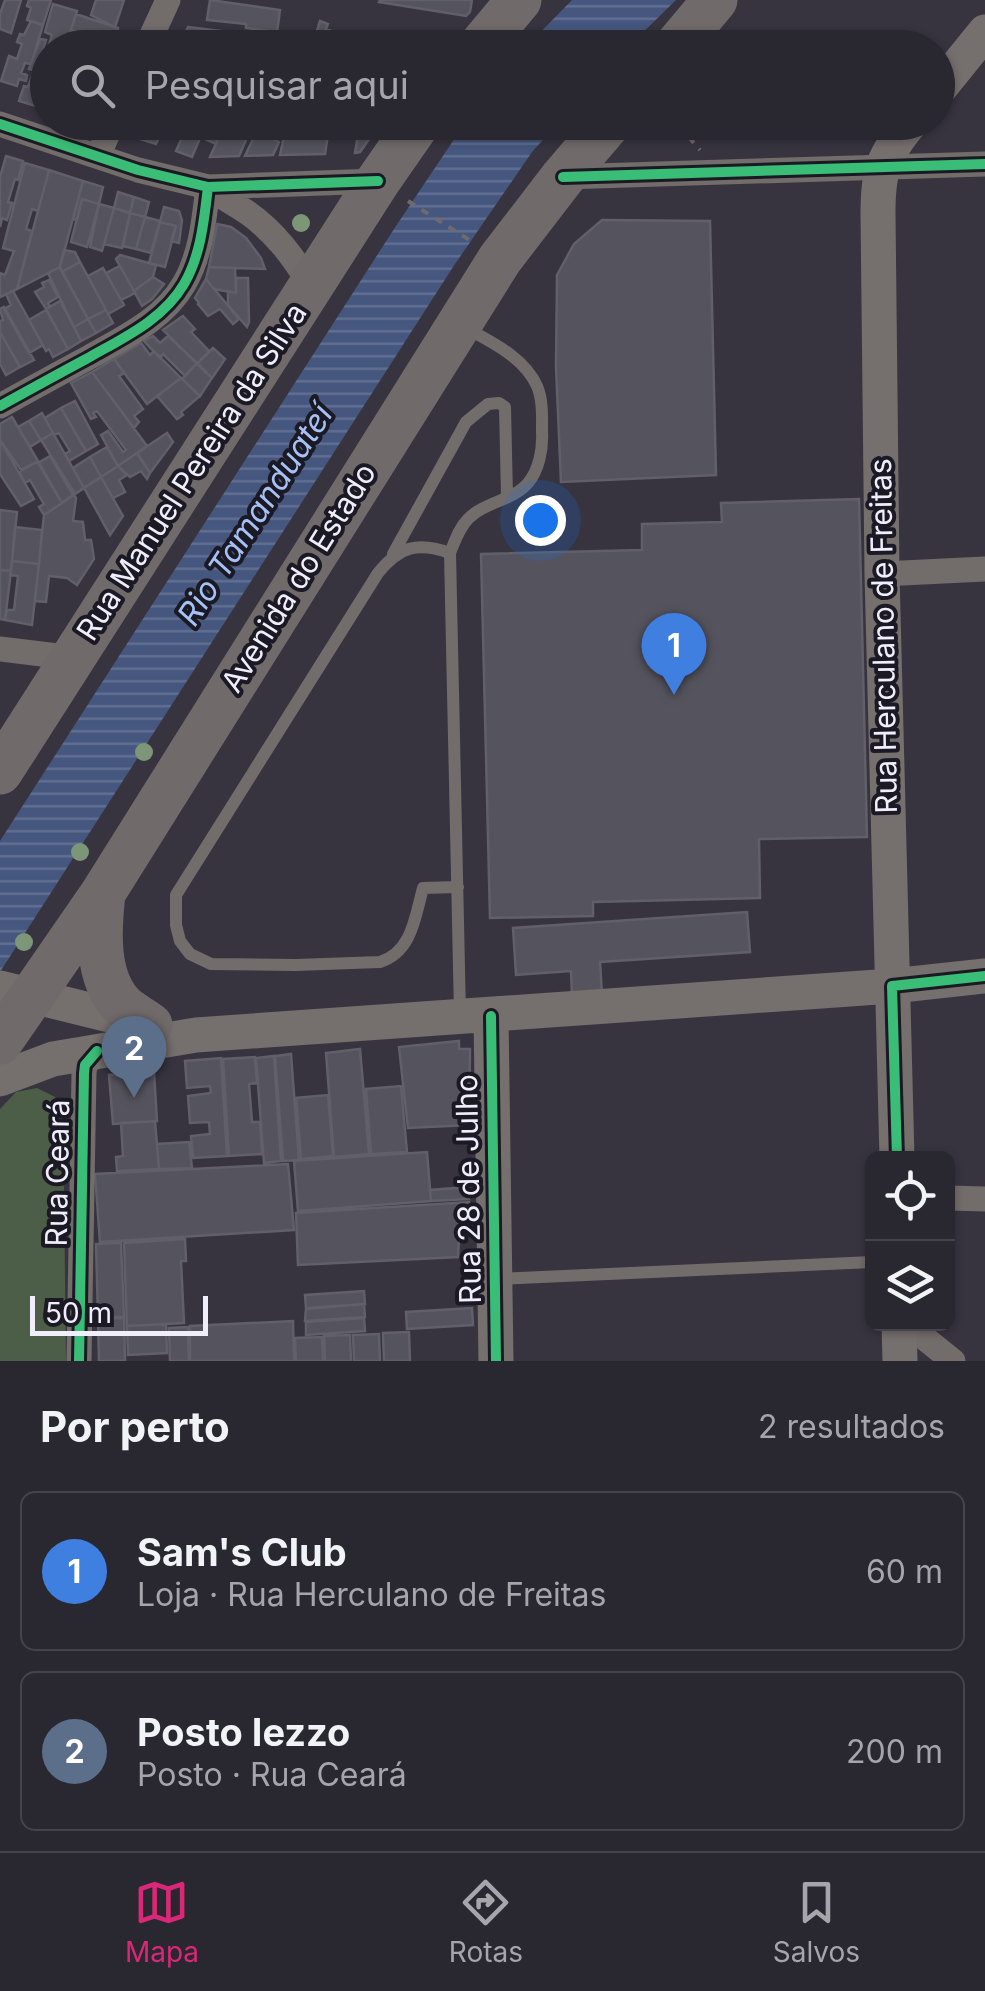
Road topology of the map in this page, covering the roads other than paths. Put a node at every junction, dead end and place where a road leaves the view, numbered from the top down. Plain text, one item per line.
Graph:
1 (168, 0) edge
2 (519, 0) edge
3 (716, 0) edge
4 (154, 30) edge
5 (494, 30) edge
6 (691, 30) edge
7 (985, 32) edge
8 (955, 69) edge
9 (0, 124) edge
10 (30, 134) edge
11 (49, 140) edge
12 (105, 140) edge
13 (412, 140) edge
14 (594, 140) edge
15 (896, 140) edge
16 (98, 156) junction
17 (985, 164) edge
18 (881, 168) junction
19 (563, 176) junction
20 (208, 187) junction
21 (391, 190) junction
22 (311, 286) junction
23 (458, 324) junction
24 (0, 406) edge
25 (507, 496) junction
26 (450, 553) junction
27 (392, 557) junction
28 (985, 569) edge
29 (882, 574) junction
30 (0, 648) edge
31 (74, 658) junction
32 (6, 754) edge
33 (458, 887) junction
34 (103, 893) junction
35 (985, 976) edge
36 (892, 986) junction
37 (16, 992) edge
38 (476, 1016) junction
39 (150, 1025) junction
40 (196, 1034) junction
41 (97, 1051) junction
42 (10, 1062) edge
43 (84, 1110) junction
44 (897, 1151) edge
45 (955, 1198) edge
46 (985, 1199) edge
47 (865, 1262) edge
48 (496, 1280) junction
49 (899, 1331) edge
50 (916, 1331) edge
51 (79, 1361) edge
52 (496, 1361) edge
53 (900, 1361) edge
54 (953, 1361) edge

1 - 4 street
2 - 5 highway
3 - 6 highway
7 - 8 main road
9 - 10 street
11 - 16 street
12 - 16 street
13 - 21 highway, Rua Manuel Pereira da Silva
14 - 19 highway, Avenida do Estado
15 - 18 main road, Rua Herculano de Freitas
16 - 20 street
17 - 18 street
18 - 19 street
18 - 29 main road, Rua Herculano de Freitas
19 - 23 highway, Avenida do Estado
20 - 21 street
20 - 22 street
20 - 24 street
21 - 22 highway, Rua Manuel Pereira da Silva
22 - 31 highway, Rua Manuel Pereira da Silva
23 - 25 lane
23 - 34 highway, Avenida do Estado
25 - 26 lane
25 - 27 lane
26 - 27 lane
26 - 33 lane
27 - 33 lane
28 - 29 street
29 - 36 main road, Rua Herculano de Freitas
30 - 31 street
31 - 32 highway, Rua Manuel Pereira da Silva
33 - 38 lane
34 - 37 highway, Avenida do Estado
34 - 39 highway
35 - 36 main road
36 - 38 main road
36 - 44 main road, Rua Herculano de Freitas
37 - 39 main road
37 - 42 highway, Avenida do Estado
38 - 40 main road
38 - 48 main road, Rua 28 de Julho
39 - 40 main road
40 - 41 main road
41 - 42 main road
41 - 43 street, Rua Ceará
42 - 43 street, Rua Ceará
43 - 51 street, Rua Ceará
45 - 46 street
47 - 48 lane
48 - 52 main road, Rua 28 de Julho
49 - 53 main road
50 - 54 street

